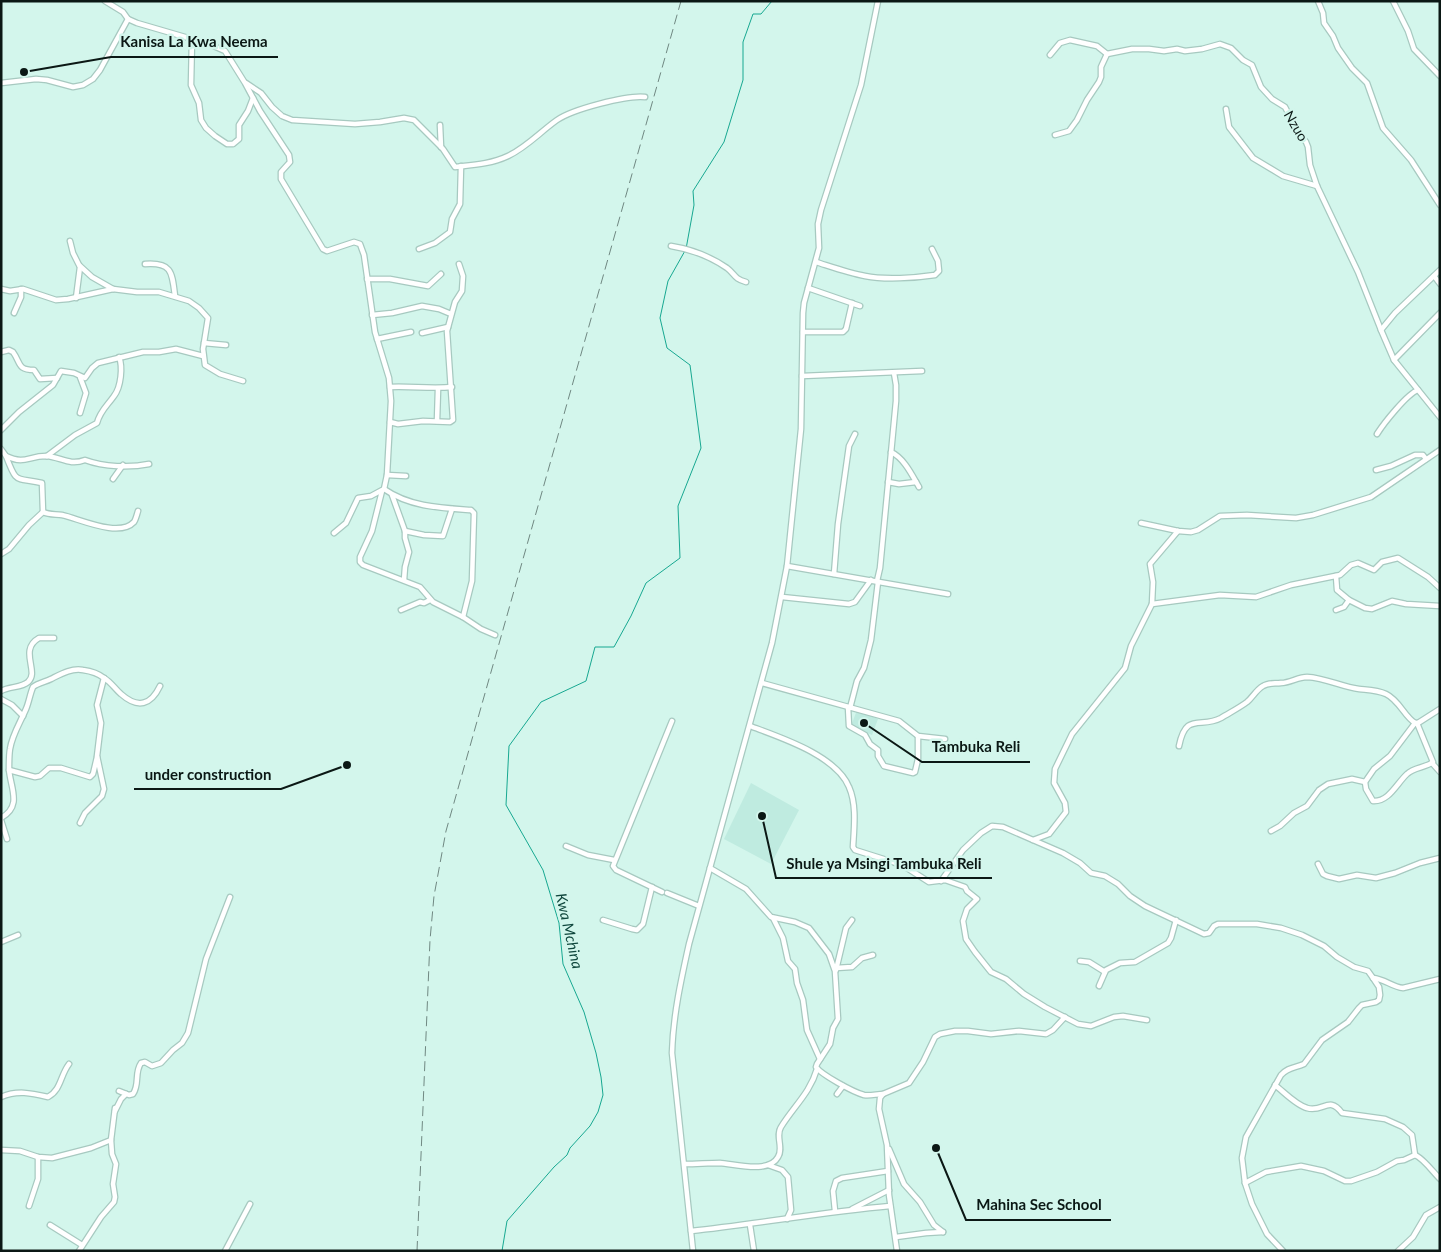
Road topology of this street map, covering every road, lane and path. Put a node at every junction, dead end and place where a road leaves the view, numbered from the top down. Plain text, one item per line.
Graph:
1 (105, 1) edge
2 (878, 1) edge
3 (1318, 1) edge
4 (1393, 1) edge
5 (128, 18) junction
6 (192, 39) junction
7 (1107, 54) junction
8 (1050, 56) dead end
9 (1440, 76) edge
10 (1, 83) edge
11 (245, 83) junction
12 (645, 97) dead end
13 (253, 98) junction
14 (1226, 109) dead end
15 (440, 125) dead end
16 (1055, 135) dead end
17 (441, 146) junction
18 (461, 166) junction
19 (1317, 186) junction
20 (1440, 205) edge
21 (70, 242) dead end
22 (671, 246) dead end
23 (932, 249) dead end
24 (418, 250) dead end
25 (816, 262) junction
26 (145, 264) dead end
27 (460, 264) dead end
28 (80, 266) junction
29 (1440, 270) edge
30 (441, 274) dead end
31 (1434, 276) junction
32 (367, 279) junction
33 (746, 282) dead end
34 (1440, 284) edge
35 (21, 288) junction
36 (808, 288) junction
37 (1, 289) edge
38 (113, 289) junction
39 (175, 296) junction
40 (76, 298) junction
41 (852, 304) junction
42 (860, 306) dead end
43 (14, 313) dead end
44 (1440, 313) edge
45 (451, 314) junction
46 (372, 315) junction
47 (448, 327) junction
48 (1381, 330) junction
49 (411, 332) dead end
50 (803, 332) junction
51 (422, 333) dead end
52 (377, 340) junction
53 (204, 342) junction
54 (226, 345) dead end
55 (203, 349) junction
56 (1, 352) edge
57 (197, 353) junction
58 (203, 356) junction
59 (118, 357) junction
60 (1394, 360) junction
61 (922, 371) dead end
62 (894, 373) junction
63 (80, 376) junction
64 (802, 376) junction
65 (57, 378) junction
66 (243, 381) dead end
67 (390, 386) junction
68 (452, 387) junction
69 (438, 388) junction
70 (1418, 390) junction
71 (80, 413) dead end
72 (1440, 417) edge
73 (437, 421) junction
74 (390, 422) junction
75 (1, 430) edge
76 (855, 434) dead end
77 (1377, 434) dead end
78 (1440, 450) edge
79 (891, 452) junction
80 (3, 453) edge
81 (47, 456) junction
82 (1426, 459) junction
83 (149, 464) dead end
84 (123, 465) junction
85 (1376, 470) dead end
86 (387, 475) junction
87 (406, 476) dead end
88 (113, 479) dead end
89 (888, 482) junction
90 (383, 490) junction
91 (392, 495) junction
92 (452, 509) junction
93 (138, 511) dead end
94 (43, 512) junction
95 (1142, 523) dead end
96 (405, 530) junction
97 (1178, 531) junction
98 (334, 533) dead end
99 (1, 554) edge
100 (787, 566) junction
101 (834, 574) junction
102 (1336, 576) junction
103 (404, 580) junction
104 (871, 580) junction
105 (877, 582) junction
106 (1440, 588) edge
107 (948, 594) dead end
108 (782, 597) junction
109 (430, 600) junction
110 (1349, 600) junction
111 (1152, 604) junction
112 (1440, 606) edge
113 (401, 610) dead end
114 (1336, 610) dead end
115 (463, 617) junction
116 (495, 635) dead end
117 (54, 638) dead end
118 (104, 678) junction
119 (762, 683) junction
120 (160, 686) dead end
121 (1, 691) edge
122 (1, 699) edge
123 (849, 707) junction
124 (1440, 709) edge
125 (23, 716) junction
126 (672, 720) dead end
127 (1416, 723) junction
128 (750, 726) junction
129 (918, 736) junction
130 (945, 739) dead end
131 (1179, 746) dead end
132 (98, 756) junction
133 (1432, 763) junction
134 (9, 770) junction
135 (1440, 772) edge
136 (1365, 782) junction
137 (1, 819) edge
138 (80, 823) dead end
139 (1271, 831) dead end
140 (7, 839) dead end
141 (1033, 840) junction
142 (566, 846) dead end
143 (1440, 858) edge
144 (614, 860) junction
145 (1318, 864) dead end
146 (710, 868) junction
147 (940, 881) junction
148 (652, 887) junction
149 (230, 897) dead end
150 (699, 906) junction
151 (773, 918) junction
152 (603, 920) dead end
153 (852, 920) dead end
154 (1176, 920) junction
155 (18, 935) dead end
156 (1, 942) edge
157 (873, 955) dead end
158 (1080, 962) dead end
159 (836, 970) junction
160 (1105, 972) junction
161 (1373, 978) junction
162 (1440, 979) edge
163 (1099, 986) dead end
164 (1065, 1017) junction
165 (1147, 1020) dead end
166 (820, 1060) junction
167 (69, 1064) dead end
168 (817, 1069) junction
169 (1275, 1085) junction
170 (843, 1086) junction
171 (119, 1092) dead end
172 (126, 1094) junction
173 (837, 1094) dead end
174 (884, 1094) junction
175 (1, 1097) edge
176 (111, 1140) junction
177 (887, 1145) junction
178 (1, 1150) edge
179 (1415, 1155) junction
180 (38, 1157) junction
181 (685, 1164) junction
182 (768, 1165) junction
183 (888, 1170) junction
184 (1440, 1179) edge
185 (1245, 1183) junction
186 (888, 1190) junction
187 (250, 1204) dead end
188 (29, 1206) dead end
189 (890, 1206) junction
190 (1440, 1207) edge
191 (849, 1210) junction
192 (835, 1211) junction
193 (787, 1219) junction
194 (750, 1225) junction
195 (50, 1226) dead end
196 (690, 1231) junction
197 (896, 1237) junction
198 (82, 1245) junction
199 (79, 1251) edge
200 (225, 1251) edge
201 (693, 1251) edge
202 (754, 1251) edge
203 (897, 1251) edge
204 (1284, 1251) edge
205 (1398, 1251) edge

1 - 5 street
2 - 25 street
3 - 20 street
4 - 9 street
5 - 6 street
5 - 10 street
6 - 11 street
6 - 13 street
7 - 8 street
7 - 16 street
7 - 19 street, Nzuo
11 - 13 street
11 - 17 street
12 - 18 street
13 - 32 street
14 - 19 street
15 - 17 street
17 - 18 street
18 - 24 street
19 - 48 street, Nzuo
21 - 28 street
22 - 33 street
23 - 25 street
25 - 36 street
26 - 39 street
27 - 45 street
28 - 38 street
28 - 40 street
29 - 31 street
30 - 32 street
31 - 34 street
31 - 48 street
32 - 46 street
35 - 37 street
35 - 40 street
35 - 43 street
36 - 41 street
36 - 50 street
38 - 39 street
38 - 40 street
39 - 53 street
41 - 42 street
41 - 50 street
44 - 60 street
45 - 46 street
45 - 47 street
46 - 52 street
47 - 51 street
47 - 68 street
48 - 60 street, Nzuo
49 - 52 street
50 - 64 street
52 - 67 street
53 - 54 street
53 - 55 street
55 - 57 street
55 - 58 street
56 - 65 street
57 - 58 street
57 - 59 street
58 - 66 street
59 - 63 street
59 - 81 street
60 - 70 street, Nzuo
61 - 62 street
62 - 64 street
62 - 79 street
63 - 65 street
63 - 71 street
64 - 100 street
65 - 75 street
67 - 69 street
67 - 74 street
68 - 69 street
68 - 73 street
69 - 73 street
70 - 72 street, Nzuo
70 - 77 street
73 - 74 street
74 - 86 street
76 - 101 street
78 - 82 street
79 - 89 street
79 - 89 street
80 - 81 street
80 - 94 street
81 - 84 street
82 - 85 street
82 - 97 street
83 - 84 street
84 - 88 street
86 - 87 street
86 - 90 street
89 - 105 street
90 - 91 street
90 - 98 street
90 - 103 street
91 - 92 street
91 - 96 street
92 - 96 street
92 - 115 street
93 - 94 street
94 - 99 street
95 - 97 street
96 - 103 street
97 - 111 street
100 - 101 street
100 - 108 street
101 - 104 street
102 - 106 street
102 - 110 street
102 - 111 street
103 - 109 street
104 - 105 street
104 - 108 street
105 - 107 street
105 - 123 street
108 - 119 street
109 - 113 street
109 - 115 street
110 - 112 street
110 - 114 street
111 - 141 street
115 - 116 street
117 - 121 street
118 - 120 street
118 - 125 street
118 - 132 street
119 - 123 street
119 - 128 street
122 - 125 street
123 - 129 street
123 - 129 street
124 - 127 street
125 - 134 street
126 - 144 street
127 - 131 street
127 - 133 street
127 - 136 street
128 - 146 street
128 - 147 street
129 - 130 street
132 - 134 street
132 - 138 street
133 - 135 street
133 - 136 street
134 - 137 street
136 - 139 street
137 - 140 street
141 - 147 street
141 - 154 street
142 - 144 street
143 - 145 street
144 - 148 street
146 - 150 street
146 - 151 street
147 - 164 street
148 - 150 street
148 - 152 street
149 - 172 street
150 - 181 street
151 - 159 street
151 - 166 street
153 - 159 street
154 - 160 street
154 - 161 street
155 - 156 street
157 - 159 street
158 - 160 street
159 - 166 street
160 - 163 street
161 - 162 street
161 - 169 street
164 - 165 street
164 - 174 street
166 - 168 street
167 - 175 street
168 - 170 street
168 - 182 street
169 - 179 street
169 - 185 street
170 - 173 street
170 - 174 street
171 - 172 street
172 - 176 street
174 - 177 street
176 - 180 street
176 - 198 street
177 - 183 street
177 - 197 street
178 - 180 street
179 - 184 street
179 - 185 street
180 - 188 street
181 - 182 street
181 - 196 street
182 - 193 street
183 - 186 street
183 - 192 street
185 - 204 street
186 - 189 street
186 - 191 street
187 - 200 street
189 - 191 street
189 - 197 street
190 - 205 street
191 - 192 street
192 - 193 street
193 - 194 street
194 - 196 street
194 - 202 street
195 - 198 street
196 - 201 street
197 - 203 street
198 - 199 street

